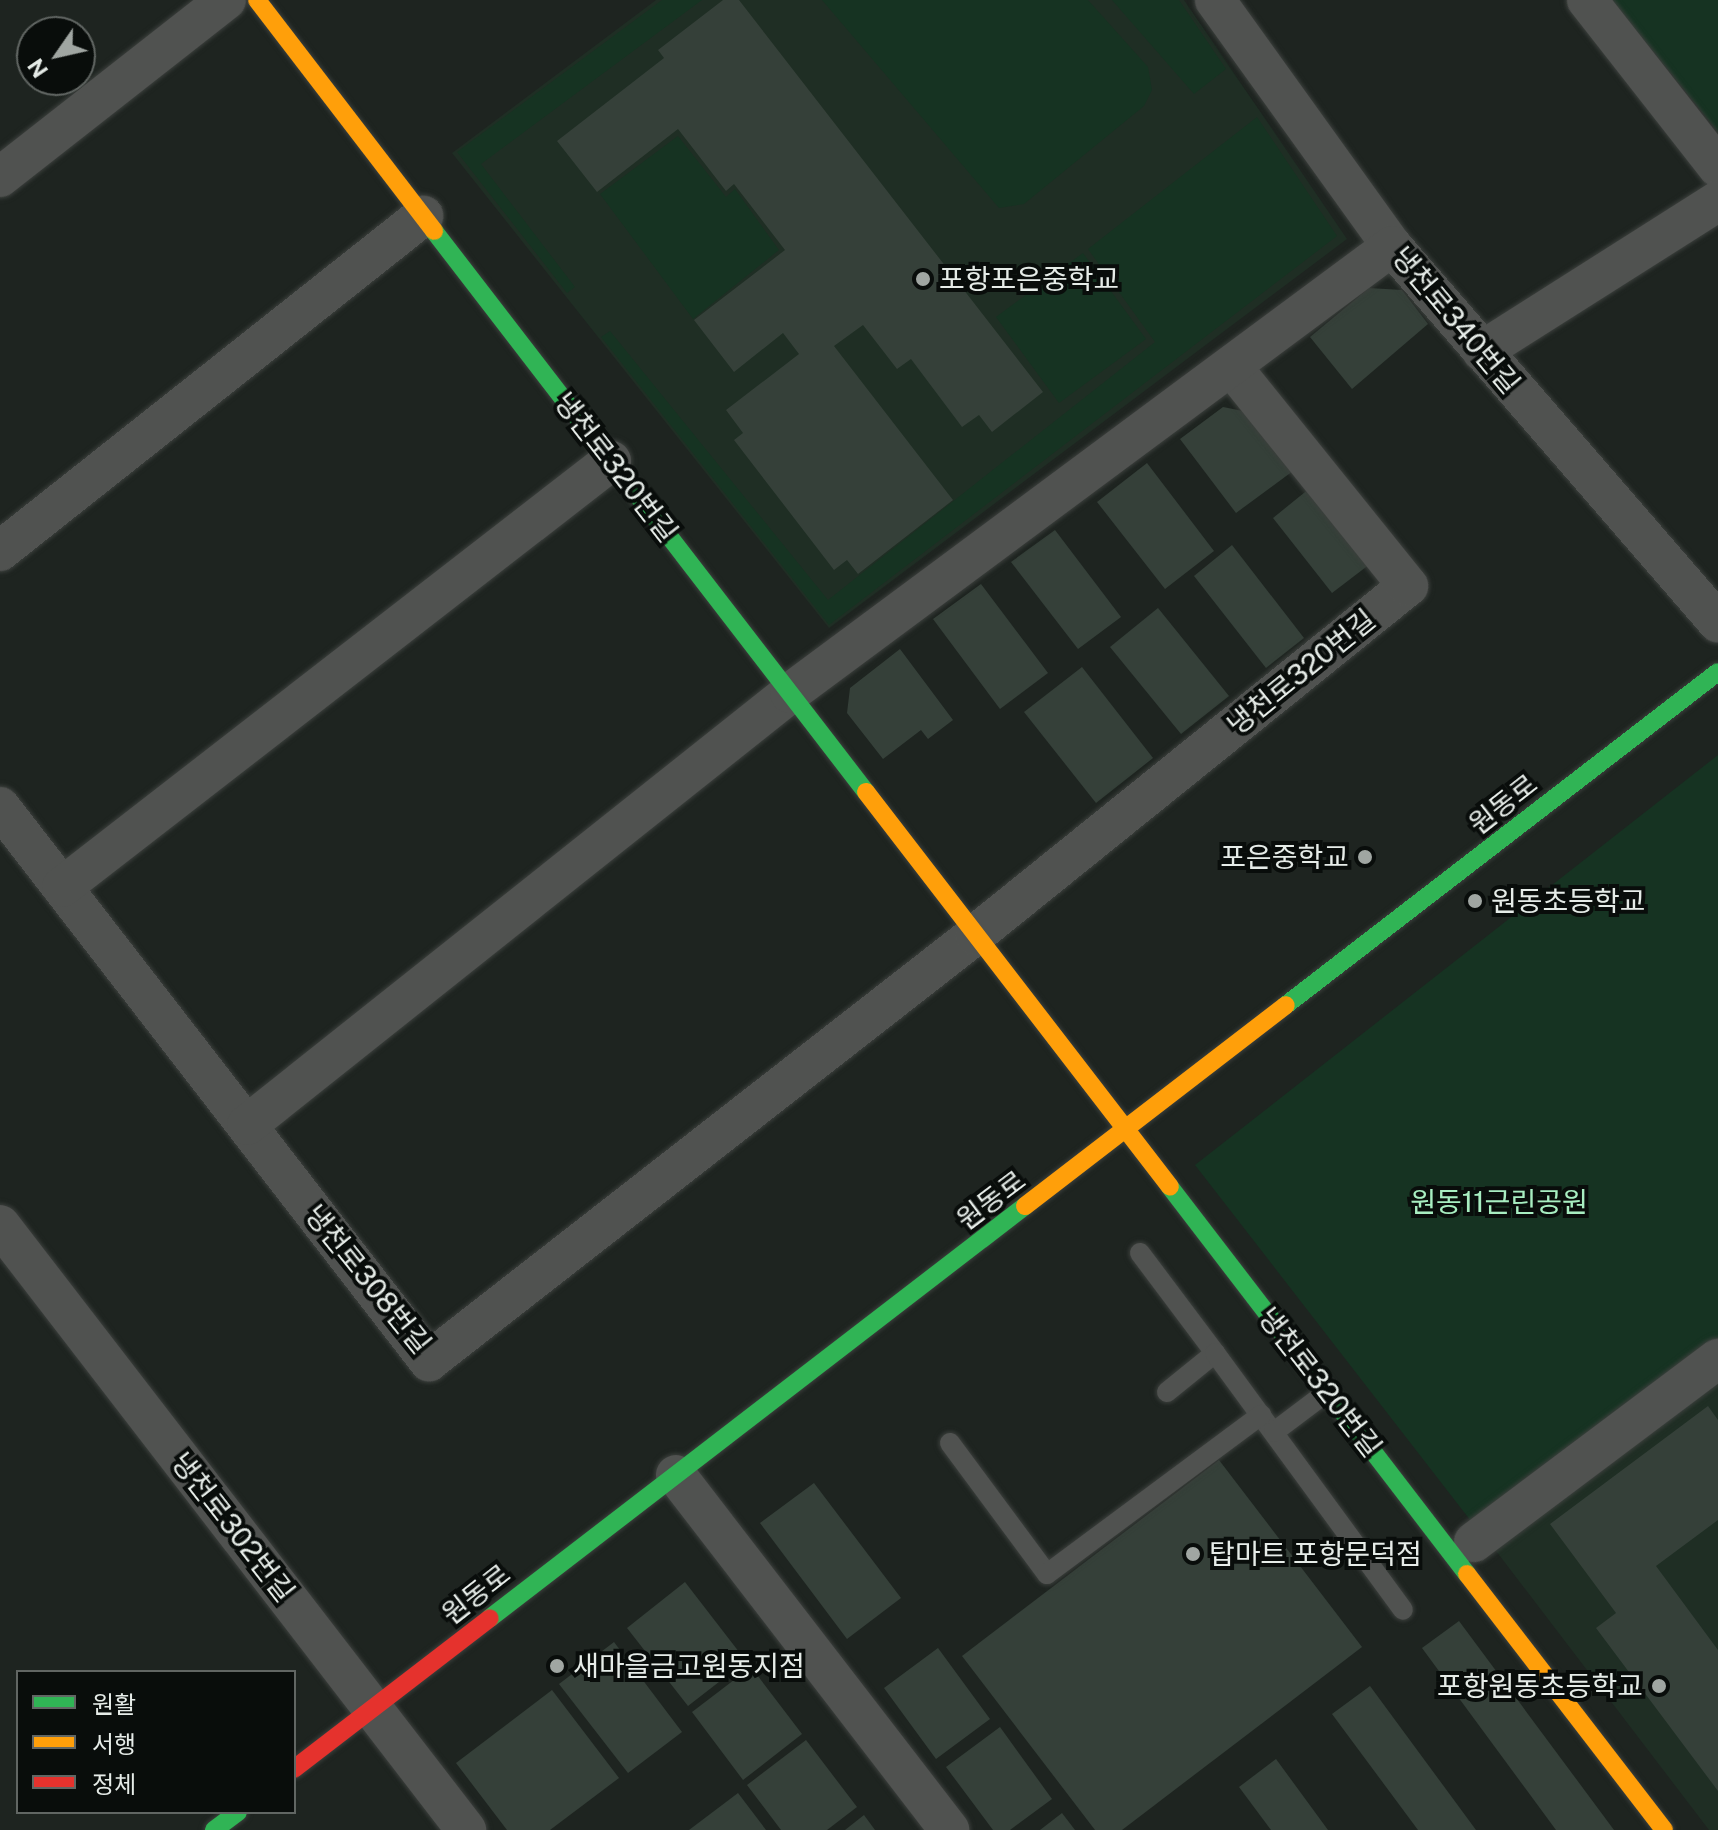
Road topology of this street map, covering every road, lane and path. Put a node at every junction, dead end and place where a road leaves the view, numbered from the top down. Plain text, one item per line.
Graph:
1 (226, 0) edge
2 (257, 0) edge
3 (1215, 0) edge
4 (1587, 0) edge
5 (1718, 167) edge
6 (0, 177) edge
7 (1718, 201) edge
8 (423, 216) junction
9 (1392, 246) junction
10 (1482, 351) junction
11 (1232, 367) junction
12 (611, 461) junction
13 (0, 551) edge
14 (1718, 623) edge
15 (1718, 672) edge
16 (790, 693) junction
17 (0, 807) edge
18 (62, 887) junction
19 (975, 935) junction
20 (247, 1125) junction
21 (1127, 1132) junction
22 (0, 1225) edge
23 (1140, 1253) dead end
24 (1215, 1353) junction
25 (1718, 1359) edge
26 (1167, 1392) dead end
27 (1327, 1392) junction
28 (1261, 1415) junction
29 (1274, 1432) junction
30 (950, 1443) dead end
31 (676, 1475) junction
32 (1474, 1542) dead end
33 (1403, 1610) dead end
34 (373, 1709) junction
35 (296, 1767) edge
36 (235, 1814) edge
37 (214, 1830) edge
38 (466, 1830) edge
39 (949, 1830) edge
40 (1664, 1830) edge

1 - 6 street
2 - 8 street, 냉천로320번길
3 - 9 street, 냉천로340번길
4 - 5 street
7 - 10 street
8 - 12 street, 냉천로320번길
8 - 13 street
9 - 10 street, 냉천로340번길
9 - 11 street
10 - 14 street, 냉천로340번길
11 - 16 street
11 - 19 street, 냉천로320번길
12 - 16 street, 냉천로320번길
12 - 18 street
15 - 21 street, 원동로
16 - 19 street, 냉천로320번길
16 - 20 street
17 - 18 street, 냉천로308번길
18 - 20 street, 냉천로308번길
19 - 20 street, 냉천로308번길
19 - 21 street, 냉천로320번길
21 - 27 street, 냉천로320번길
21 - 31 street, 원동로
22 - 34 street, 냉천로302번길
23 - 24 lane
24 - 26 lane
24 - 28 lane
25 - 32 street
27 - 29 lane
27 - 40 street, 냉천로320번길
28 - 29 lane
28 - 30 lane
29 - 33 lane
31 - 34 street, 원동로
31 - 39 street
34 - 35 street, 원동로
34 - 38 street, 냉천로302번길
36 - 37 street

